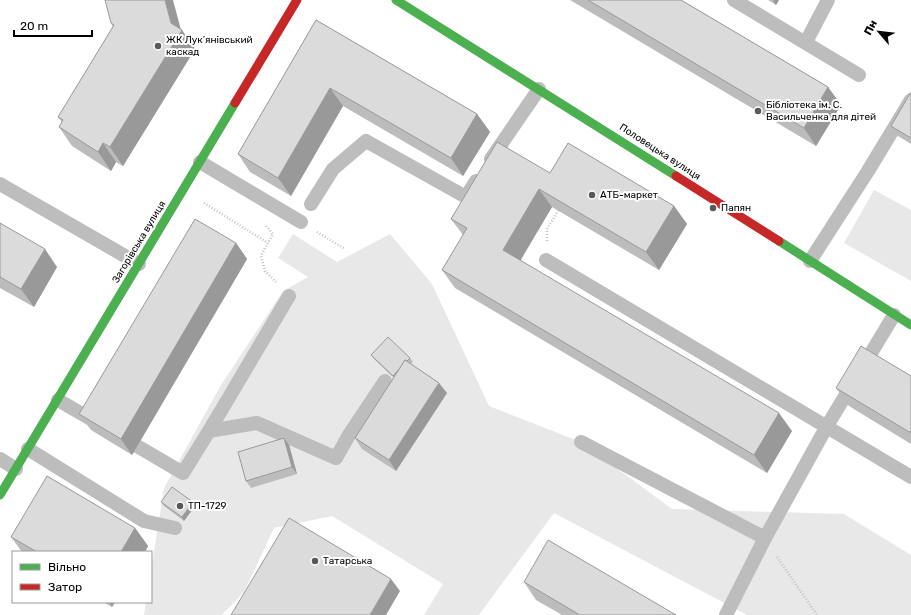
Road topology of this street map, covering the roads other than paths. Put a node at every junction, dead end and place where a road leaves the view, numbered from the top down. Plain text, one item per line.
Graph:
1 (297, 0) edge
2 (396, 0) edge
3 (734, 0) edge
4 (828, 0) edge
5 (806, 42) junction
6 (859, 75) dead end
7 (539, 88) junction
8 (911, 100) edge
9 (200, 162) junction
10 (0, 184) edge
11 (311, 204) dead end
12 (300, 222) road end
13 (546, 260) dead end
14 (810, 261) junction
15 (139, 264) junction
16 (289, 296) dead end
17 (894, 315) junction
18 (911, 325) edge
19 (385, 381) dead end
20 (58, 400) junction
21 (96, 422) edge
22 (827, 426) junction
23 (209, 431) junction
24 (581, 442) dead end
25 (137, 446) dead end
26 (28, 449) junction
27 (0, 459) edge
28 (16, 469) junction
29 (911, 477) edge
30 (0, 495) edge
31 (176, 528) dead end
32 (765, 538) junction
33 (726, 615) edge

1 - 9 street, Загорівська вулиця
2 - 7 street, Половецька вулиця
3 - 5 lane
4 - 5 lane
5 - 6 lane
7 - 11 lane
7 - 14 street, Половецька вулиця
8 - 14 lane
9 - 12 lane
9 - 15 street, Загорівська вулиця
10 - 15 lane
13 - 22 lane
14 - 17 street, Половецька вулиця
15 - 20 street, Загорівська вулиця
16 - 23 lane
17 - 18 street, Половецька вулиця
17 - 22 lane
19 - 23 lane
20 - 21 lane
20 - 26 street, Загорівська вулиця
22 - 29 lane
22 - 32 lane
23 - 25 lane
24 - 32 lane
26 - 28 street, Загорівська вулиця
26 - 31 lane
27 - 28 lane
28 - 30 street, Загорівська вулиця
32 - 33 lane

